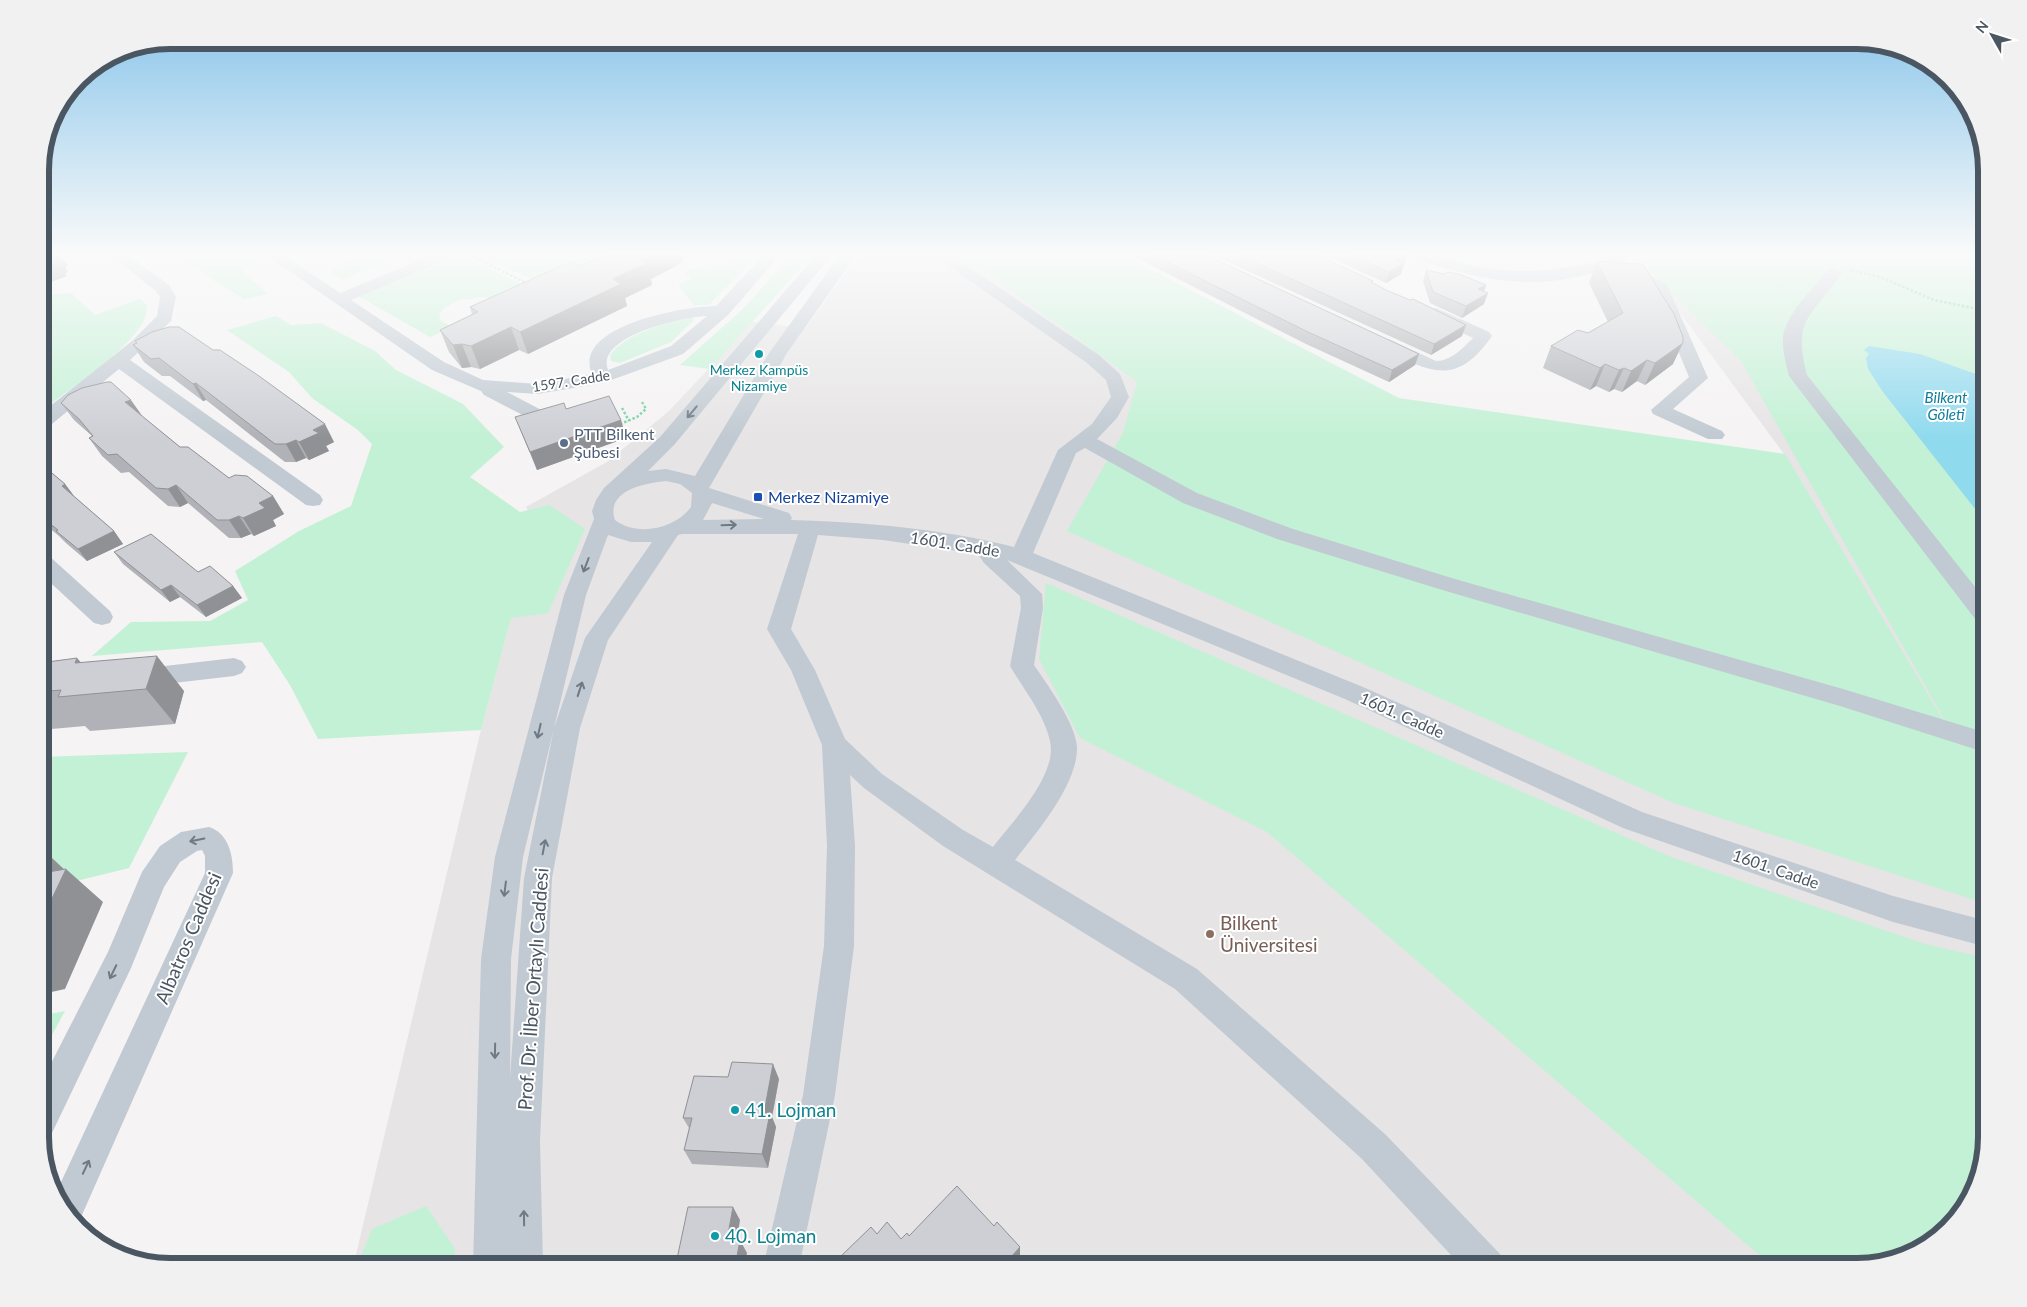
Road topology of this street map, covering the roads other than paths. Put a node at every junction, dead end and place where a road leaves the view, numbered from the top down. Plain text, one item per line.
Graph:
1 (165, 316) edge
2 (365, 316) edge
3 (668, 316) edge
4 (717, 316) edge
5 (772, 316) edge
6 (804, 316) edge
7 (1029, 316) edge
8 (1441, 316) edge
9 (1672, 316) edge
10 (1801, 316) edge
11 (769, 320) junction
12 (799, 323) junction
13 (1374, 337) edge
14 (119, 361) junction
15 (728, 369) junction
16 (766, 373) junction
17 (602, 378) junction
18 (480, 385) junction
19 (559, 416) edge
20 (49, 417) edge
21 (1715, 435) dead end
22 (1085, 440) junction
23 (622, 486) junction
24 (701, 490) junction
25 (313, 500) dead end
26 (604, 520) junction
27 (810, 528) junction
28 (675, 529) junction
29 (984, 546) junction
30 (1021, 556) junction
31 (49, 568) edge
32 (1978, 607) edge
33 (102, 617) dead end
34 (234, 667) dead end
35 (114, 681) edge
36 (1978, 740) edge
37 (835, 745) junction
38 (996, 864) junction
39 (1978, 932) edge
40 (49, 1103) edge
41 (69, 1204) edge
42 (491, 1258) edge
43 (525, 1258) edge
44 (783, 1258) edge
45 (1479, 1258) edge

1 - 14 street
2 - 18 street, 1597. Cadde
3 - 17 street
4 - 17 street, 1597. Cadde
5 - 11 street, Prof. Dr. İlber Ortaylı Caddesi
6 - 12 street, Prof. Dr. İlber Ortaylı Caddesi
7 - 22 street
8 - 13 street
9 - 21 street
10 - 32 street
11 - 12 street
11 - 15 street, Prof. Dr. İlber Ortaylı Caddesi
12 - 16 street, Prof. Dr. İlber Ortaylı Caddesi
14 - 20 street
14 - 25 street
15 - 16 street
15 -> 23 street, Prof. Dr. İlber Ortaylı Caddesi
16 - 24 street, Prof. Dr. İlber Ortaylı Caddesi
17 - 18 street, 1597. Cadde
18 - 19 street
22 - 30 street
22 - 36 street
23 - 24 street, Prof. Dr. İlber Ortaylı Caddesi
23 - 26 street, Prof. Dr. İlber Ortaylı Caddesi
24 - 27 street, 1601. Cadde
24 - 28 street, Prof. Dr. İlber Ortaylı Caddesi
26 - 28 street
26 -> 42 street, Prof. Dr. İlber Ortaylı Caddesi
28 -> 27 street, 1601. Cadde
27 - 29 street, 1601. Cadde
27 - 37 street
43 -> 28 street, Prof. Dr. İlber Ortaylı Caddesi
29 - 30 street, 1601. Cadde
29 - 38 street
30 - 39 street, 1601. Cadde
31 - 33 street
34 - 35 street
37 - 38 street
37 - 44 street
38 - 45 street
41 -> 40 street, Albatros Caddesi

